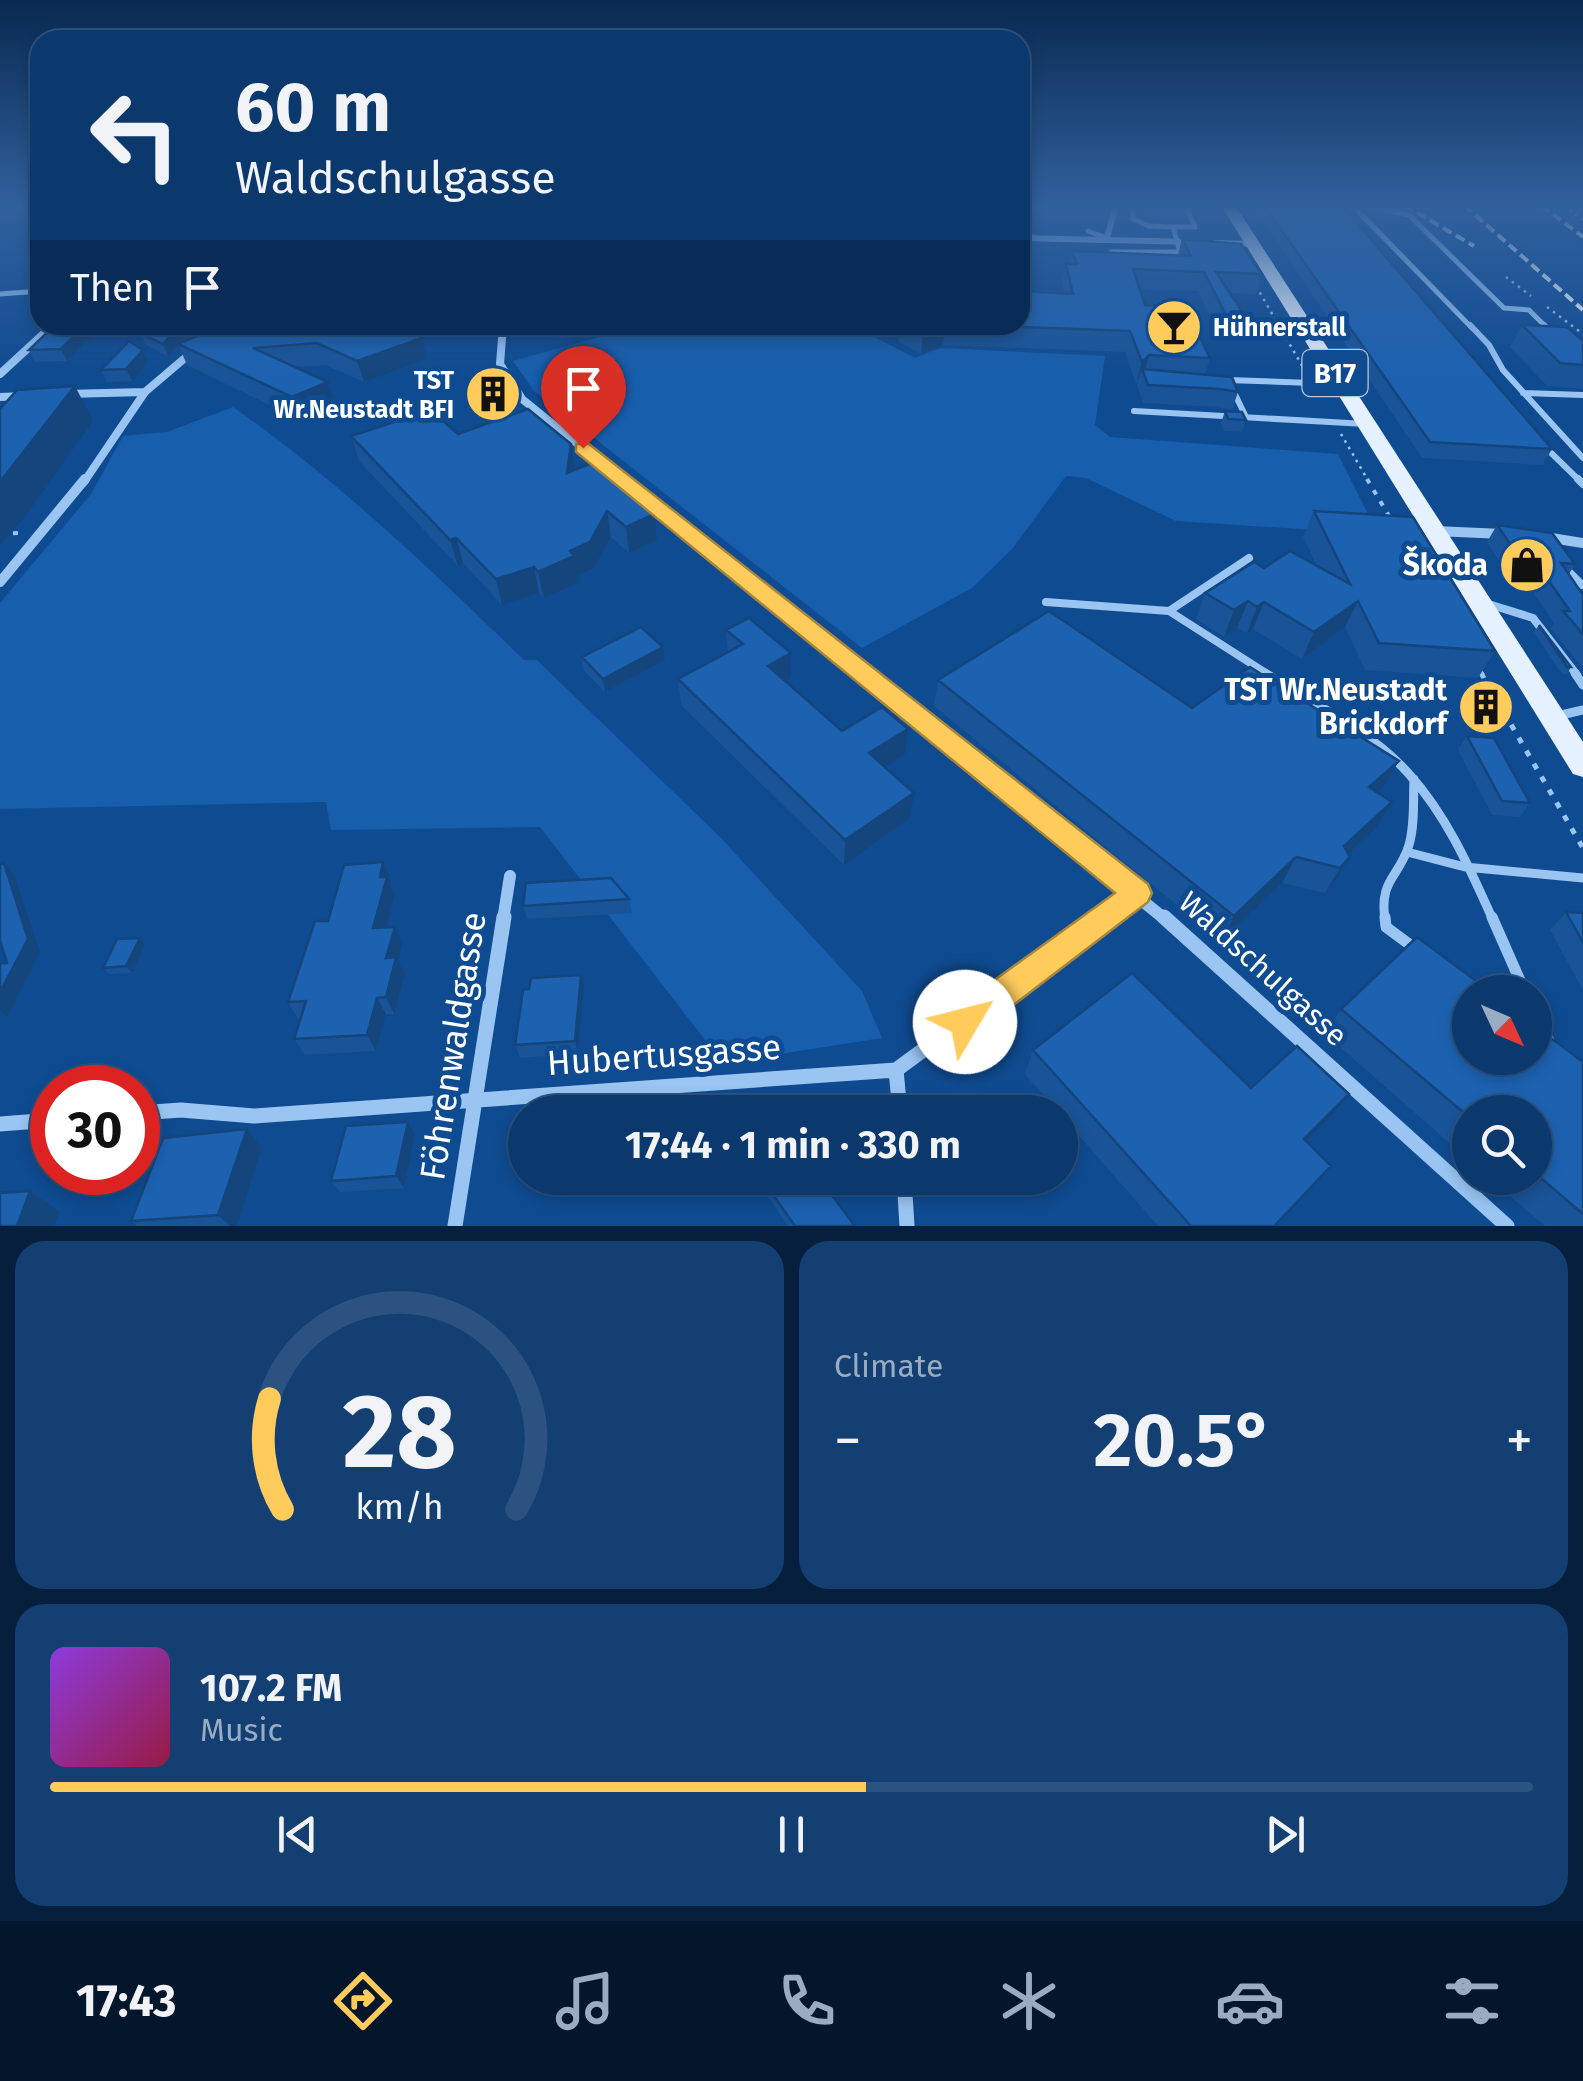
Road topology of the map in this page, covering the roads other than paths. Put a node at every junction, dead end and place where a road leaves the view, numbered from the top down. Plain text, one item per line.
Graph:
1 (1114, 262) edge
2 (1170, 262) edge
3 (1264, 262) edge
4 (1408, 262) edge
5 (1458, 262) edge
6 (1115, 266) edge
7 (1172, 268) edge
8 (30, 292) edge
9 (0, 294) edge
10 (41, 335) edge
11 (502, 335) edge
12 (1556, 337) edge
13 (196, 348) edge
14 (0, 374) edge
15 (1341, 384) junction
16 (1214, 387) edge
17 (1232, 388) junction
18 (145, 392) junction
19 (1523, 393) junction
20 (31, 395) joint
21 (50, 395) edge
22 (0, 396) edge
23 (1583, 396) edge
24 (16, 410) edge
25 (1134, 411) dead end
26 (1246, 417) junction
27 (1366, 424) junction
28 (1536, 436) edge
29 (1583, 458) edge
30 (1583, 484) edge
31 (1433, 531) junction
32 (1524, 536) edge
33 (1540, 536) joint
34 (1583, 543) edge
35 (1549, 548) edge
36 (1249, 558) dead end
37 (1558, 560) edge
38 (0, 582) edge
39 (1580, 585) edge
40 (1567, 589) edge
41 (1478, 601) junction
42 (1046, 602) dead end
43 (1169, 611) junction
44 (1583, 685) edge
45 (1583, 710) edge
46 (1552, 717) junction
47 (1583, 766) edge
48 (1414, 778) junction
49 (1406, 852) junction
50 (1465, 866) junction
51 (510, 876) dead end
52 (1583, 878) edge
53 (1137, 893) junction
54 (1434, 963) edge
55 (1518, 975) edge
56 (1552, 1043) edge
57 (1560, 1050) edge
58 (896, 1070) junction
59 (898, 1095) edge
60 (477, 1097) junction
61 (160, 1111) edge
62 (30, 1122) edge
63 (0, 1124) edge
64 (905, 1195) edge
65 (455, 1226) edge
66 (907, 1226) edge
67 (1508, 1226) edge

1 - 6 lane
2 - 7 lane
3 - 15 main road, B17
4 - 19 lane
5 - 12 lane
8 - 9 lane
10 - 14 street
11 - 53 street, Waldschulgasse
13 - 18 street
15 - 17 lane
15 - 27 main road, B17
16 - 17 lane
17 - 26 lane
18 - 21 street
18 - 38 street
19 - 23 lane
19 - 29 lane
20 - 22 street
20 - 24 lane
25 - 26 lane
26 - 27 lane
27 - 31 main road, B17
28 - 30 lane
31 - 32 street
31 - 41 main road, B17
33 - 34 street
33 - 35 lane
36 - 43 lane
37 - 39 lane
39 - 40 lane
41 - 44 lane
41 - 46 main road, B17
42 - 43 lane
43 - 48 lane
45 - 46 lane
46 - 47 main road, B17
48 - 49 lane
48 - 50 lane
49 - 50 lane
49 - 54 lane
50 - 52 lane
50 - 55 lane
51 - 60 street, Föhrenwaldgasse
53 - 58 street
53 - 67 street, Waldschulgasse
56 - 57 lane
58 - 59 street
58 - 60 street, Hubertusgasse
60 - 61 street, Hubertusgasse
60 - 65 street, Föhrenwaldgasse
62 - 63 street
64 - 66 street

